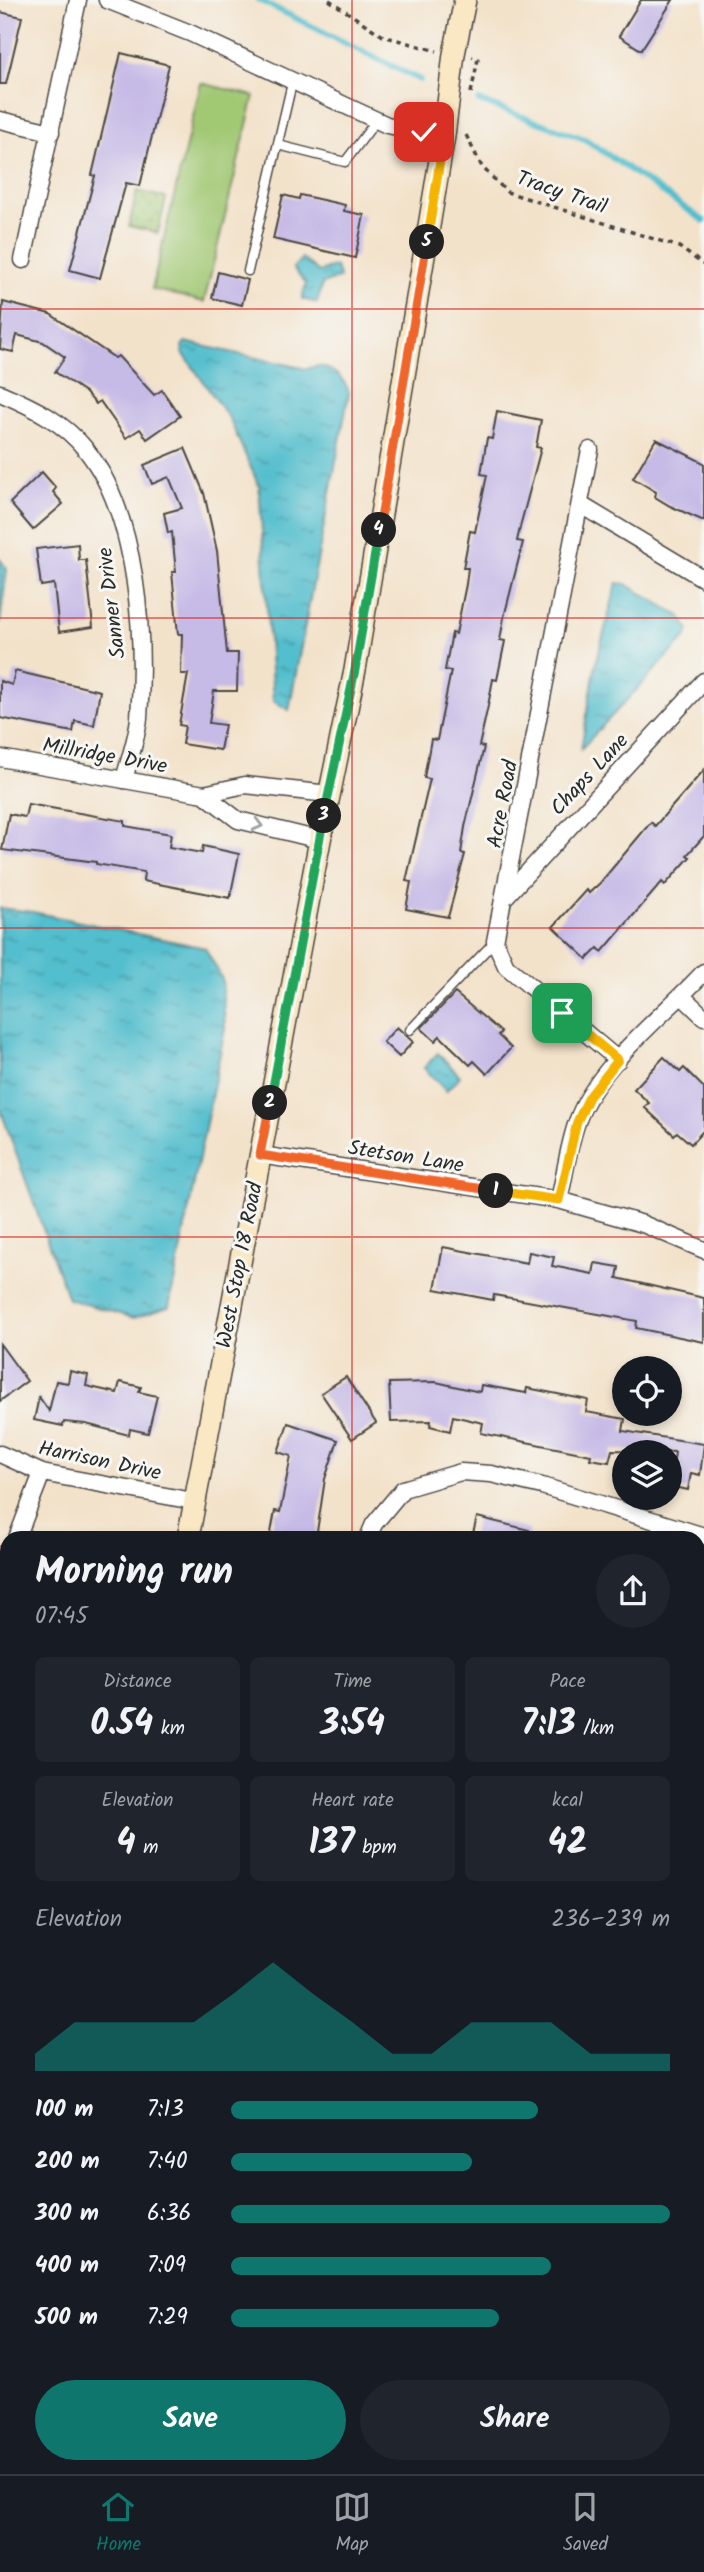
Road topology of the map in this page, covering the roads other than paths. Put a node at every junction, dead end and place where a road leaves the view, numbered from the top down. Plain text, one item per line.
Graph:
1 (78, 0) edge
2 (107, 0) edge
3 (465, 0) edge
4 (292, 83) junction
5 (0, 120) edge
6 (376, 121) junction
7 (51, 132) junction
8 (444, 136) junction
9 (278, 145) junction
10 (23, 260) dead end
11 (248, 271) dead end
12 (0, 393) edge
13 (590, 450) dead end
14 (581, 505) junction
15 (704, 579) edge
16 (704, 681) edge
17 (0, 758) edge
18 (124, 779) junction
19 (204, 794) junction
20 (329, 794) junction
21 (320, 840) junction
22 (506, 896) junction
23 (495, 941) junction
24 (704, 972) edge
25 (682, 996) junction
26 (704, 1017) edge
27 (410, 1030) dead end
28 (618, 1060) junction
29 (260, 1155) junction
30 (559, 1200) junction
31 (704, 1250) edge
32 (0, 1454) edge
33 (42, 1473) junction
34 (193, 1501) junction
35 (20, 1531) edge
36 (189, 1531) edge
37 (371, 1531) edge
38 (688, 1531) edge

1 - 7 street
2 - 4 street
3 - 8 street, West Stop 18 Road
4 - 6 street
4 - 9 lane
5 - 7 street
6 - 8 street
6 - 9 lane
7 - 10 street
8 - 20 street, West Stop 18 Road
9 - 11 lane
12 - 18 street, Sanner Drive
13 - 14 street, Acre Road
14 - 15 street
14 - 22 street, Acre Road
16 - 22 street, Chaps Lane
17 - 18 street, Millridge Drive
18 - 19 street, Millridge Drive
19 - 20 street, Millridge Drive
19 -> 21 street, Millridge Drive
20 - 21 street, West Stop 18 Road
21 - 29 street, West Stop 18 Road
22 - 23 street, Acre Road
23 - 27 lane
23 - 28 street
24 - 25 street
25 - 26 street
25 - 28 street
28 - 30 street
29 - 30 street, Stetson Lane
29 - 34 street, West Stop 18 Road
30 - 31 street, Stetson Lane
32 - 33 street, Harrison Drive
33 - 34 street, Harrison Drive
33 - 35 street
34 - 36 street, West Stop 18 Road
37 - 38 street

